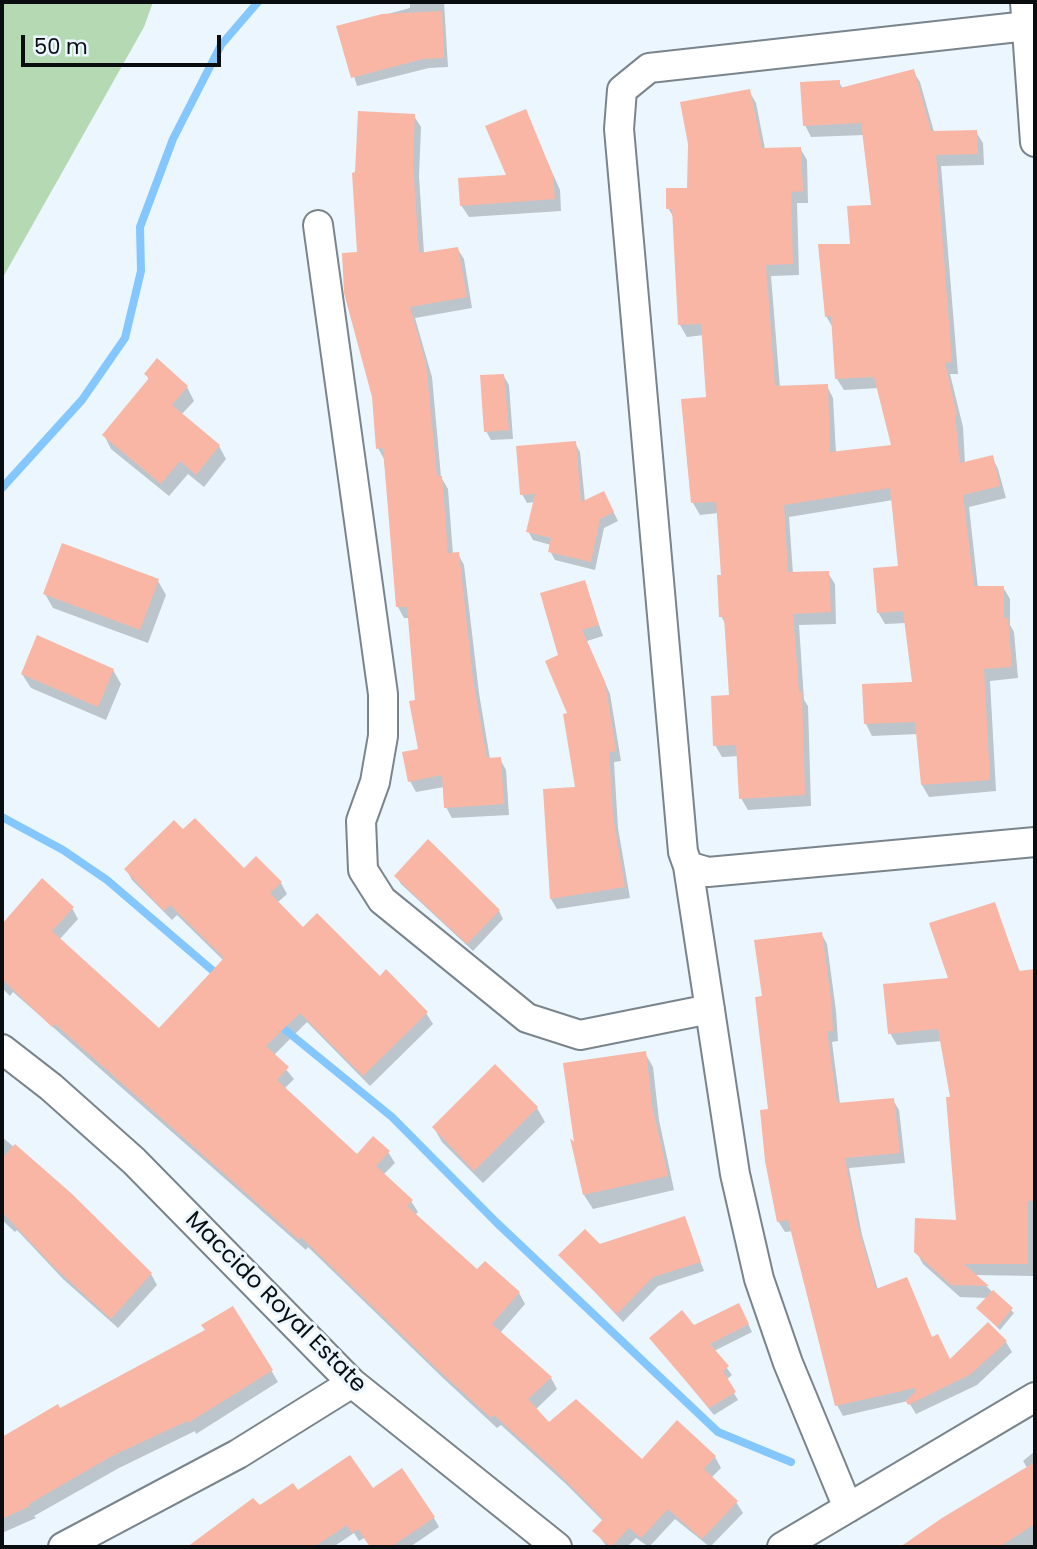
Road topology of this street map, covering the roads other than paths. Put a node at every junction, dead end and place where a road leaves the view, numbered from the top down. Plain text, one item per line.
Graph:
1 (1026, 14) edge
2 (1035, 142) edge
3 (318, 225) dead end
4 (1035, 842) edge
5 (688, 866) junction
6 (710, 1009) junction
7 (2, 1049) edge
8 (352, 1383) junction
9 (1035, 1397) edge
10 (848, 1508) junction
11 (63, 1547) edge
12 (557, 1547) edge
13 (782, 1547) edge

1 - 2 street
1 - 5 street
3 - 6 street
4 - 5 street
5 - 6 street
6 - 10 street
7 - 8 street, Maccido Royal Estate
8 - 11 street
8 - 12 street, Maccido Royal Estate
9 - 10 street
10 - 13 street

